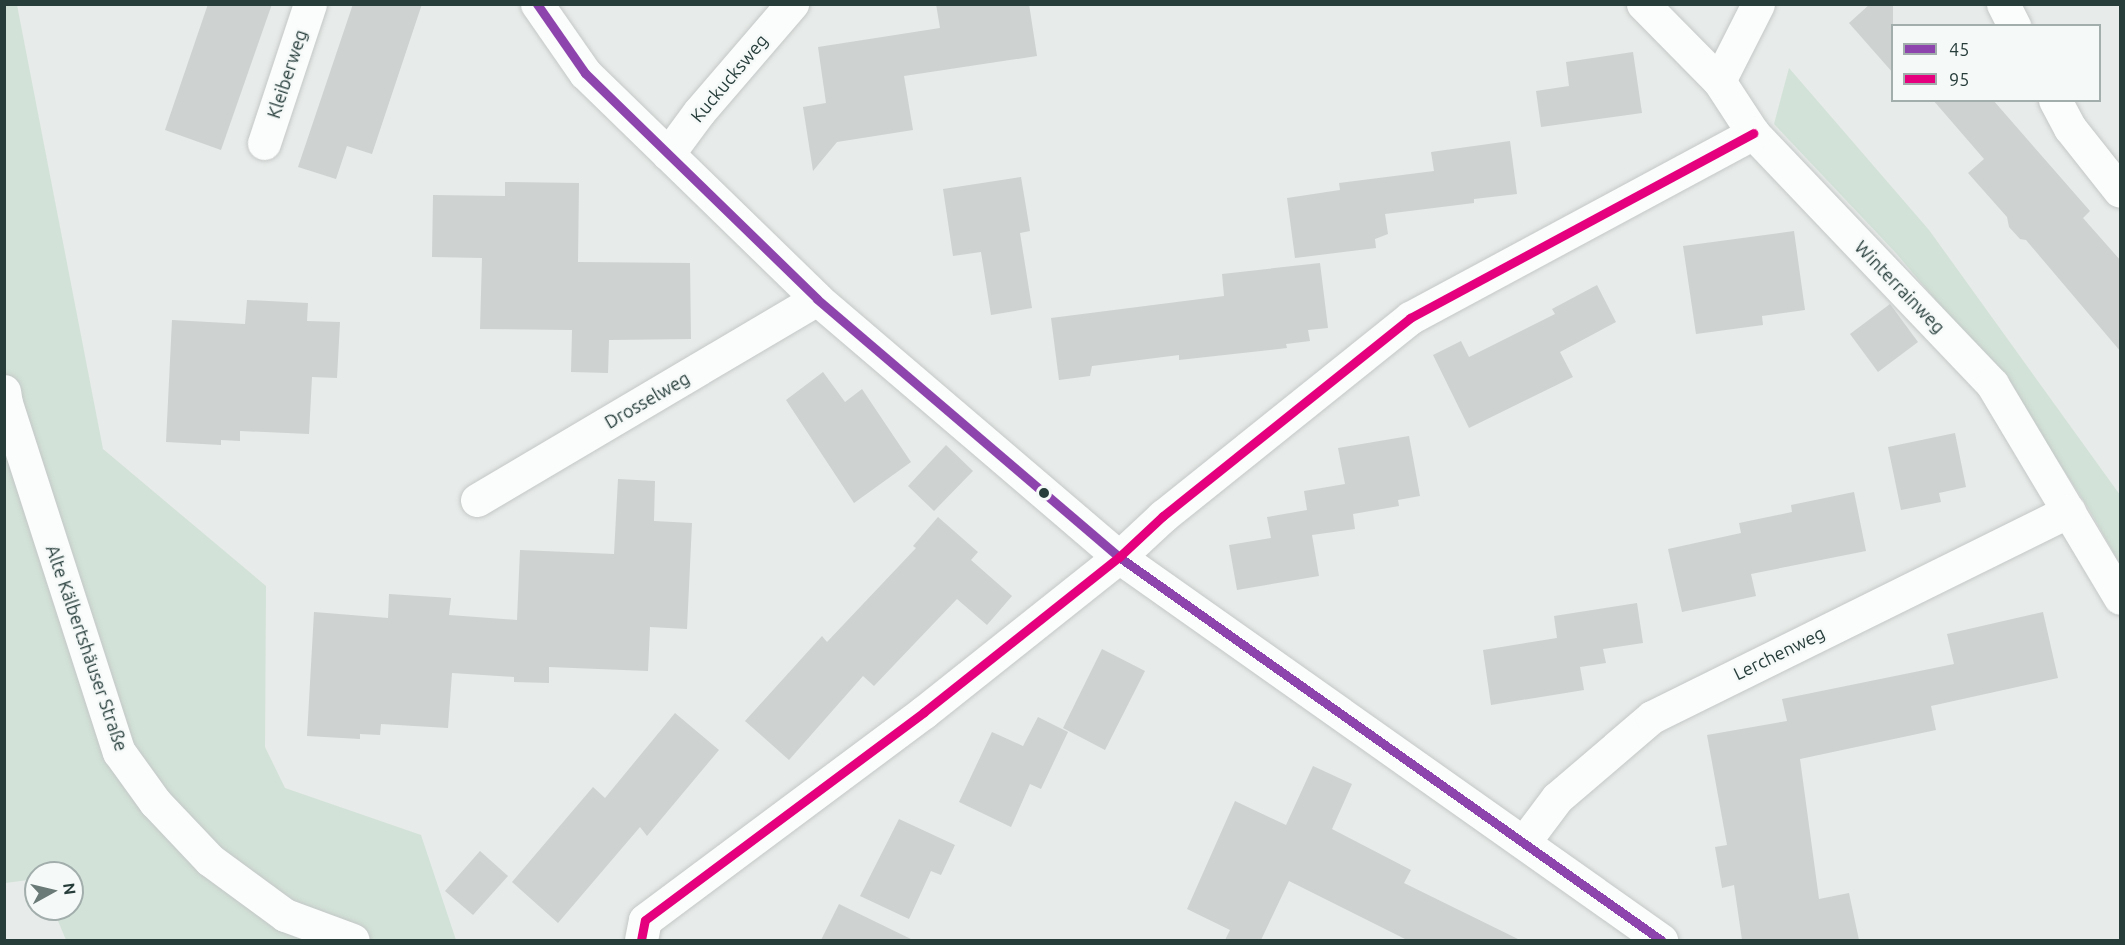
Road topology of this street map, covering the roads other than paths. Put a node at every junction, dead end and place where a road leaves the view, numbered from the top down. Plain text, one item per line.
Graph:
1 (310, 4) edge
2 (537, 4) edge
3 (792, 4) edge
4 (1643, 4) edge
5 (1758, 4) edge
6 (2003, 4) edge
7 (2013, 24) edge
8 (1719, 81) junction
9 (2056, 102) edge
10 (1753, 133) junction
11 (264, 143) dead end
12 (668, 154) junction
13 (2121, 191) edge
14 (817, 299) junction
15 (4, 391) edge
16 (477, 500) dead end
17 (2069, 512) junction
18 (1119, 557) junction
19 (2121, 598) edge
20 (1524, 842) junction
21 (353, 940) edge
22 (640, 940) edge
23 (1661, 940) edge

1 - 11 street, Kleiberweg
2 - 12 street
3 - 12 street, Kuckucksweg
4 - 8 street, Winterrainweg
5 - 8 street
6 - 7 street
8 - 10 street, Winterrainweg
9 - 13 street
10 - 17 street, Winterrainweg
10 - 18 street
12 - 14 street
14 - 16 street, Drosselweg
14 - 18 street
15 - 21 street, Alte Kälbertshäuser Straße
17 - 19 street, Winterrainweg
17 - 20 street, Lerchenweg
18 - 20 street
18 - 22 street
20 - 23 street

